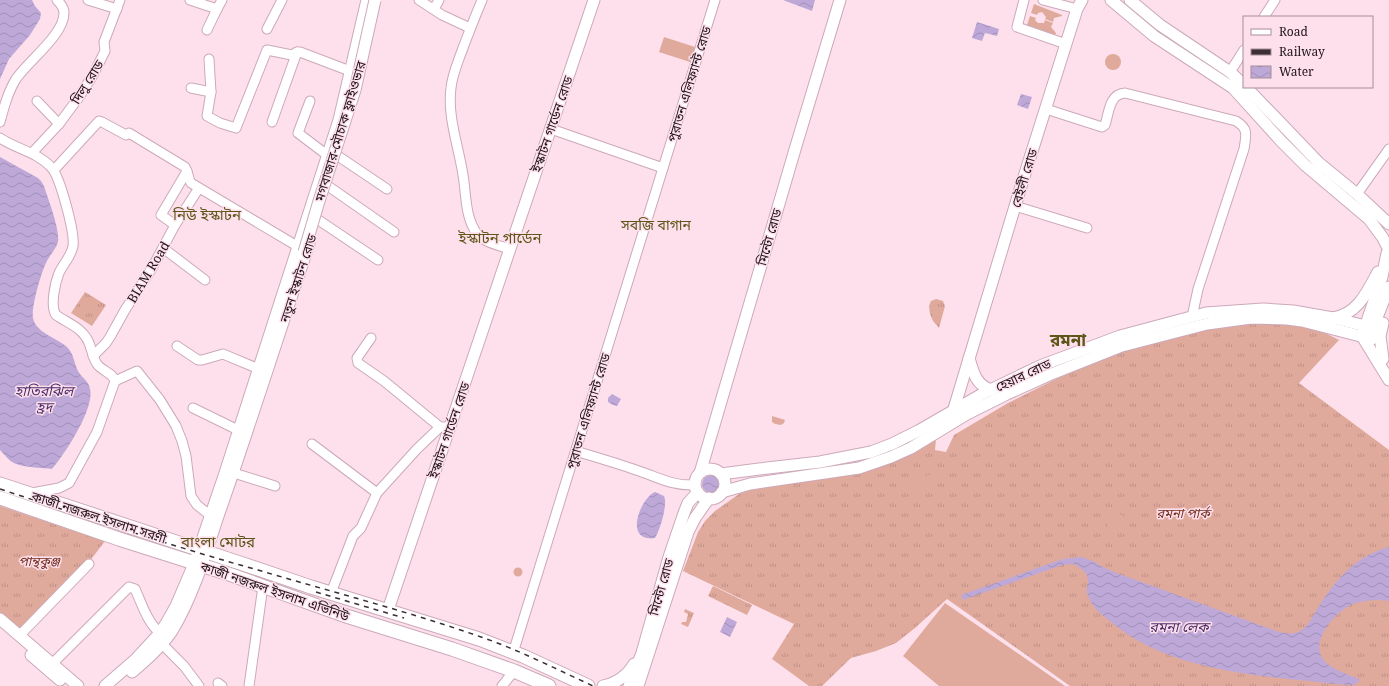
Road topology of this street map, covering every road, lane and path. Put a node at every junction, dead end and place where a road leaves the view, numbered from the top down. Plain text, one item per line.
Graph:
1 (57, 0) edge
2 (88, 0) edge
3 (190, 0) edge
4 (222, 0) edge
5 (282, 0) edge
6 (367, 0) edge
7 (371, 0) edge
8 (375, 0) edge
9 (380, 0) edge
10 (419, 0) edge
11 (439, 0) edge
12 (482, 0) edge
13 (594, 0) edge
14 (715, 0) edge
15 (840, 0) edge
16 (1024, 0) edge
17 (1043, 0) edge
18 (1111, 0) edge
19 (1130, 0) edge
20 (1275, 0) edge
21 (119, 4) edge
22 (1080, 5) edge
23 (217, 9) junction
24 (434, 9) junction
25 (1265, 16) edge
26 (470, 28) junction
27 (266, 29) dead end
28 (207, 30) dead end
29 (1066, 44) junction
30 (298, 52) junction
31 (1243, 52) edge
32 (209, 60) dead end
33 (350, 71) junction
34 (1230, 72) junction
35 (1243, 84) edge
36 (191, 88) dead end
37 (1247, 88) edge
38 (211, 92) junction
39 (37, 101) dead end
40 (310, 101) dead end
41 (1046, 109) junction
42 (339, 120) junction
43 (0, 122) edge
44 (272, 122) dead end
45 (59, 124) junction
46 (551, 129) junction
47 (0, 138) edge
48 (337, 142) junction
49 (1389, 149) edge
50 (32, 153) junction
51 (333, 155) junction
52 (663, 168) junction
53 (54, 170) junction
54 (187, 171) junction
55 (328, 186) junction
56 (199, 188) junction
57 (387, 189) dead end
58 (1357, 194) junction
59 (1015, 206) junction
60 (1376, 211) junction
61 (317, 219) junction
62 (1389, 220) edge
63 (1389, 224) edge
64 (176, 225) junction
65 (1087, 228) dead end
66 (394, 232) dead end
67 (163, 248) junction
68 (510, 249) junction
69 (1387, 252) edge
70 (301, 253) junction
71 (378, 260) dead end
72 (205, 280) dead end
73 (1389, 287) edge
74 (1389, 303) edge
75 (1192, 317) junction
76 (1333, 318) junction
77 (1338, 330) junction
78 (1154, 332) junction
79 (1368, 332) junction
80 (371, 338) dead end
81 (177, 346) dead end
82 (92, 352) junction
83 (969, 358) junction
84 (259, 369) junction
85 (1386, 370) edge
86 (115, 382) junction
87 (991, 390) junction
88 (253, 399) junction
89 (193, 408) dead end
90 (953, 412) junction
91 (445, 427) junction
92 (238, 430) junction
93 (312, 444) dead end
94 (576, 451) junction
95 (704, 457) junction
96 (711, 469) junction
97 (234, 473) junction
98 (700, 474) junction
99 (722, 474) junction
100 (0, 484) edge
101 (275, 486) dead end
102 (683, 486) junction
103 (697, 488) junction
104 (722, 492) junction
105 (377, 493) junction
106 (29, 494) junction
107 (0, 498) edge
108 (709, 498) junction
109 (688, 503) junction
110 (222, 510) junction
111 (211, 516) junction
112 (204, 547) junction
113 (240, 563) junction
114 (89, 564) dead end
115 (198, 565) junction
116 (263, 586) junction
117 (331, 593) junction
118 (388, 610) junction
119 (0, 619) edge
120 (0, 629) edge
121 (19, 636) junction
122 (161, 638) junction
123 (513, 652) junction
124 (645, 654) junction
125 (53, 663) junction
126 (514, 671) junction
127 (67, 686) edge
128 (78, 686) edge
129 (105, 686) edge
130 (116, 686) edge
131 (199, 686) edge
132 (249, 686) edge
133 (502, 686) edge
134 (549, 686) edge
135 (588, 686) edge
136 (603, 686) edge
137 (629, 686) edge
138 (638, 686) edge
139 (642, 686) edge

1 - 43 street
2 - 21 street
3 - 23 street
4 - 23 street
5 - 27 street
6 - 33 main road, নতুন ইস্কাটন রোড
7 - 42 main road
8 - 70 main road, মগবাজার-মৌচাক ফ্লাইওভার, bridge
9 - 48 main road, নতুন ইস্কাটন রোড
10 - 24 street
11 - 24 street
12 - 26 street
13 - 46 main road, ইস্কাটন গার্ডেন রোড
14 - 52 street, পুরাতন এলিফ্যান্ট রোড
15 - 95 main road, মিন্টো রোড
16 - 29 street
17 - 22 street
18 - 69 main road
19 - 34 main road
20 - 25 street
21 - 45 street, দিলু রোড
22 - 29 main road, বেইলী রোড
23 - 28 street
24 - 26 street
26 - 68 street
29 - 41 main road, বেইলী রোড
30 - 33 street
30 - 38 street
30 - 44 street
31 - 34 street
32 - 38 street
33 - 42 main road, নতুন ইস্কাটন রোড
34 - 35 main road
36 - 38 street
37 - 58 main road
39 - 45 street
40 - 51 street
41 - 59 main road, বেইলী রোড
41 - 75 street
42 - 48 main road, নতুন ইস্কাটন রোড
45 - 50 street, দিলু রোড
46 - 52 street
46 - 68 main road, ইস্কাটন গার্ডেন রোড
47 - 50 street
48 - 51 main road, নতুন ইস্কাটন রোড
49 - 58 street
50 - 53 street
51 - 55 main road, নতুন ইস্কাটন রোড
51 - 57 street
51 - 70 main road, নতুন ইস্কাটন রোড
52 - 94 street, পুরাতন এলিফ্যান্ট রোড
53 - 54 street
53 - 82 street
54 - 56 street
54 - 64 street
55 - 61 main road, নতুন ইস্কাটন রোড
55 - 66 street
56 - 64 street, BIAM Road
56 - 70 street
58 - 60 main road
59 - 65 street
59 - 83 main road, বেইলী রোড
60 - 62 main road
60 - 63 main road
61 - 70 main road, নতুন ইস্কাটন রোড
61 - 71 street
64 - 67 street, BIAM Road
67 - 72 street
67 - 82 street, BIAM Road
68 - 91 main road, ইস্কাটন গার্ডেন রোড
69 - 76 main road
69 - 79 main road
70 - 84 main road, নতুন ইস্কাটন রোড
70 - 88 main road, নতুন ইস্কাটন রোড
73 - 79 main road
74 - 85 main road
75 - 76 main road, হেয়ার রোড
75 - 78 main road, হেয়ার রোড
76 - 79 main road, হেয়ার রোড
77 - 78 main road
77 - 79 main road
77 - 85 main road
78 - 87 main road, হেয়ার রোড
78 - 104 main road
79 - 85 main road
80 - 91 street
81 - 84 street
82 - 86 street
83 - 87 main road
83 - 90 main road, বেইলী রোড
84 - 88 main road, নতুন ইস্কাটন রোড
86 - 106 street
86 - 111 street
87 - 90 main road, হেয়ার রোড
88 - 92 main road, নতুন ইস্কাটন রোড
88 - 97 main road, নতুন ইস্কাটন রোড
89 - 92 street
90 - 99 main road, হেয়ার রোড
91 - 105 street
91 - 118 main road, ইস্কাটন গার্ডেন রোড
92 - 111 main road, নতুন ইস্কাটন রোড
93 - 105 street
94 - 102 street
94 - 123 street, পুরাতন এলিফ্যান্ট রোড
95 - 96 main road
95 - 98 main road, মিন্টো রোড
96 - 98 main road
96 - 99 main road
97 - 101 street
97 - 110 main road, নতুন ইস্কাটন রোড
98 - 103 main road
99 - 104 main road
100 - 106 highway, কাজী নজরুল ইসলাম সরণী
102 - 103 street
102 - 109 street
103 - 108 main road
103 - 109 main road, মিন্টো রোড
104 - 108 main road
105 - 117 street
106 - 112 highway, কাজী নজরুল ইসলাম সরণী
107 - 115 highway, কাজী নজরুল ইসলাম এভিনিউ
108 - 124 main road, মিন্টো রোড
109 - 124 main road, মিন্টো রোড
110 - 112 main road, নতুন ইস্কাটন রোড
110 - 113 main road
111 - 112 main road, নতুন ইস্কাটন রোড
112 - 113 highway, কাজী নজরুল ইসলাম এভিনিউ
112 - 115 main road
113 - 117 highway, কাজী নজরুল ইসলাম এভিনিউ
114 - 121 street
115 - 116 highway, কাজী নজরুল ইসলাম এভিনিউ
115 - 122 main road
116 - 126 highway, কাজী নজরুল ইসলাম এভিনিউ
116 - 132 street
117 - 118 highway, কাজী নজরুল ইসলাম এভিনিউ
118 - 123 highway, কাজী নজরুল ইসলাম এভিনিউ
119 - 121 main road
120 - 127 main road
121 - 125 main road
122 - 125 street
122 - 129 main road
122 - 130 main road
122 - 131 street
123 - 135 highway, কাজী নজরুল ইসলাম এভিনিউ
124 - 136 main road
124 - 137 main road, মিন্টো রোড
124 - 138 main road, মিন্টো রোড
124 - 139 main road
125 - 128 main road
126 - 133 street
126 - 134 highway, কাজী নজরুল ইসলাম এভিনিউ

